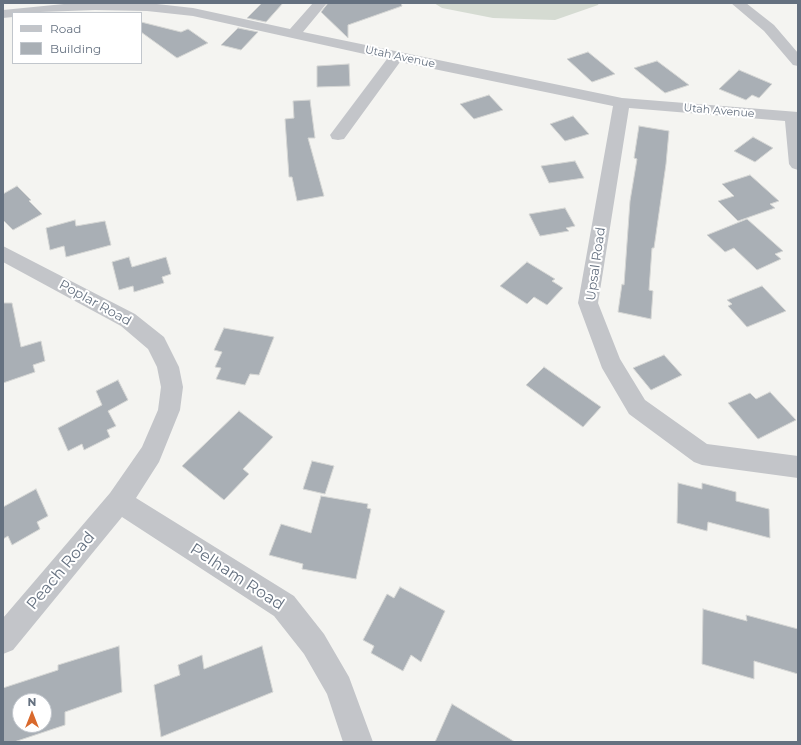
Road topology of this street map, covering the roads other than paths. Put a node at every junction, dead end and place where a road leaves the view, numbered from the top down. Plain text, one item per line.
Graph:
1 (320, 3) edge
2 (738, 3) edge
3 (25, 12) edge
4 (294, 33) junction
5 (396, 57) junction
6 (798, 62) edge
7 (622, 103) junction
8 (796, 117) edge
9 (338, 135) dead end
10 (798, 164) edge
11 (3, 253) edge
12 (798, 467) edge
13 (119, 501) junction
14 (3, 640) edge
15 (358, 742) edge

1 - 4 street
2 - 6 street
3 - 4 street, Utah Avenue
4 - 5 street, Utah Avenue
5 - 7 street, Utah Avenue
5 - 9 street
7 - 8 street, Utah Avenue
7 - 12 street, Upsal Road
8 - 10 street
11 - 13 street, Poplar Road
13 - 14 street, Peach Road
13 - 15 street, Pelham Road

